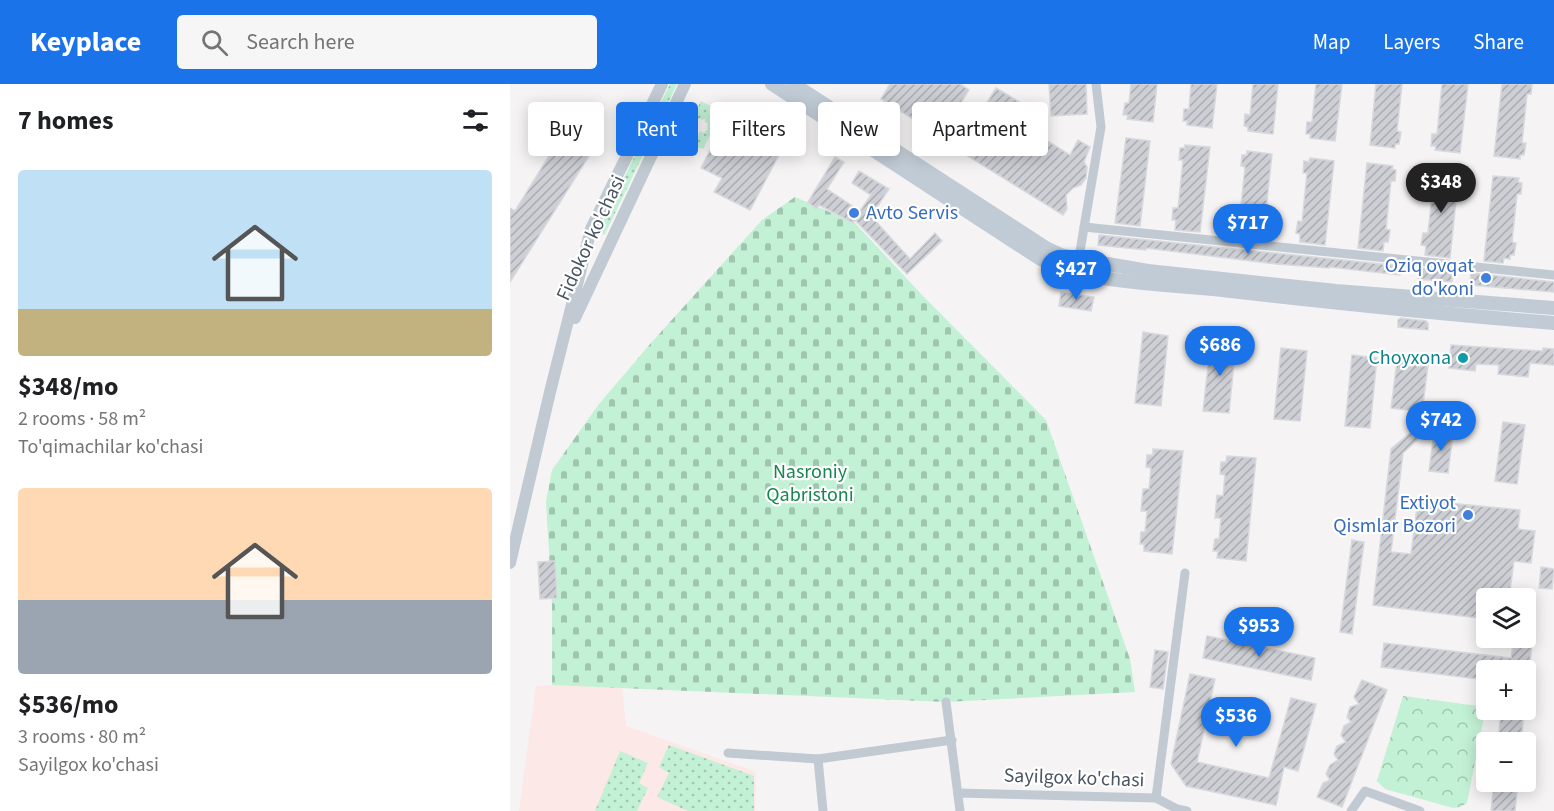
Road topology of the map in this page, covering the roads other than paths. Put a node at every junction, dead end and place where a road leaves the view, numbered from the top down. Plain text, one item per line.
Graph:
1 (662, 84) edge
2 (685, 84) edge
3 (772, 84) edge
4 (793, 84) edge
5 (1096, 84) edge
6 (1084, 227) junction
7 (1077, 265) junction
8 (1554, 275) edge
9 (1554, 308) edge
10 (1554, 322) edge
11 (564, 344) junction
12 (510, 564) edge
13 (1185, 573) dead end
14 (946, 702) dead end
15 (952, 740) junction
16 (728, 753) dead end
17 (818, 759) junction
18 (958, 793) junction
19 (1156, 798) junction
20 (823, 811) edge
21 (960, 811) edge
22 (1187, 811) edge
23 (1351, 811) edge
24 (1420, 811) edge

1 - 11 street, Fidokor ko'chasi
2 - 11 street, Fidokor ko'chasi
3 - 7 main road
4 - 7 main road
5 - 6 street
6 - 7 street
6 - 8 street
7 - 9 main road
7 - 10 main road
11 - 12 street, Fidokor ko'chasi
13 - 19 street
14 - 15 street
15 - 17 street
15 - 18 street
16 - 17 street
17 - 20 street
18 - 19 street, Sayilgox ko'chasi
18 - 21 street
19 - 22 street, Sayilgox ko'chasi
23 - 24 street

